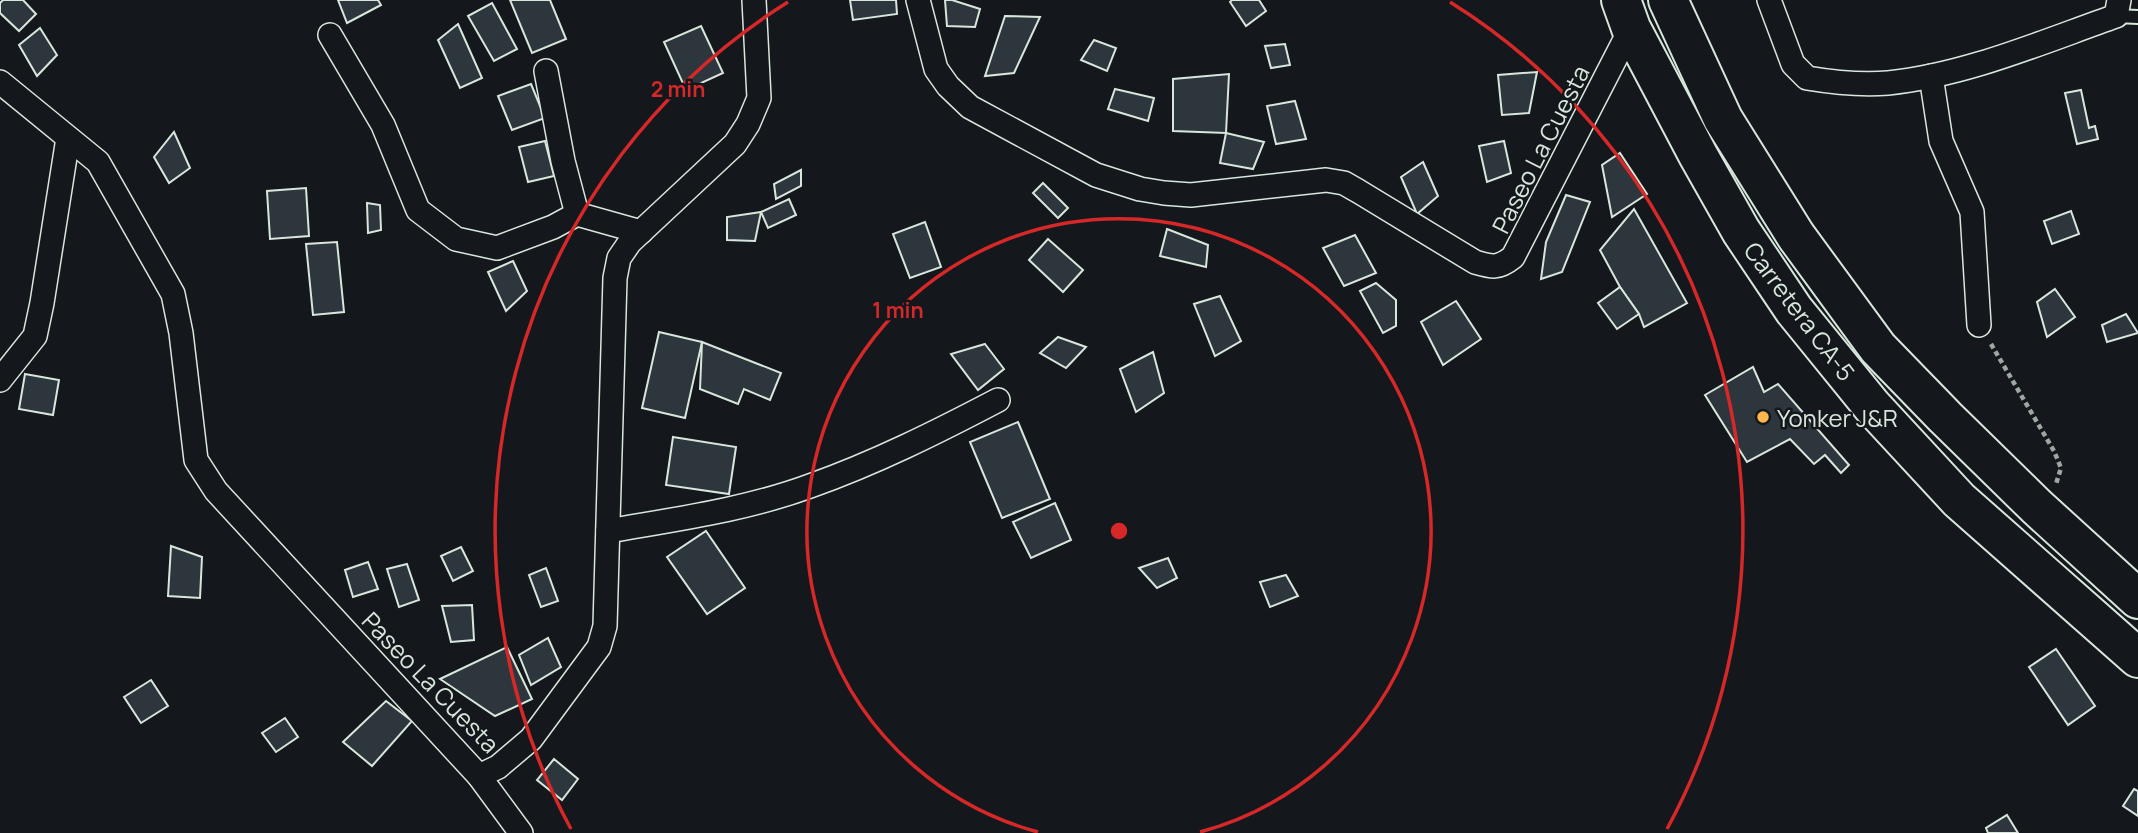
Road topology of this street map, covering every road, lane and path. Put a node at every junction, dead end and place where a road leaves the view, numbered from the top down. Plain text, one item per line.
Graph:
1 (754, 0) edge
2 (918, 0) edge
3 (1668, 0) edge
4 (1769, 0) edge
5 (1634, 9) edge
6 (2124, 11) edge
7 (330, 35) dead end
8 (546, 71) dead end
9 (1931, 76) junction
10 (0, 82) edge
11 (68, 138) junction
12 (577, 214) junction
13 (641, 232) junction
14 (1979, 325) joint
15 (0, 380) edge
16 (998, 400) dead end
17 (2036, 507) junction
18 (608, 531) junction
19 (2138, 599) edge
20 (2138, 658) edge
21 (480, 776) junction
22 (521, 833) edge

1 - 13 street, Paseo La Cuesta
2 - 5 street, Paseo La Cuesta
3 - 17 highway, Carretera CA-5
4 - 9 street
5 - 20 highway, Carretera CA-5
6 - 9 street
7 - 12 street
8 - 12 street
9 - 14 street
10 - 11 street, Paseo La Cuesta
11 - 15 street
11 - 21 street, Paseo La Cuesta
12 - 13 street
13 - 18 street, Paseo La Cuesta
14 - 17 path
16 - 18 street
17 - 19 highway, Carretera CA-5
18 - 21 street, Paseo La Cuesta
21 - 22 street

